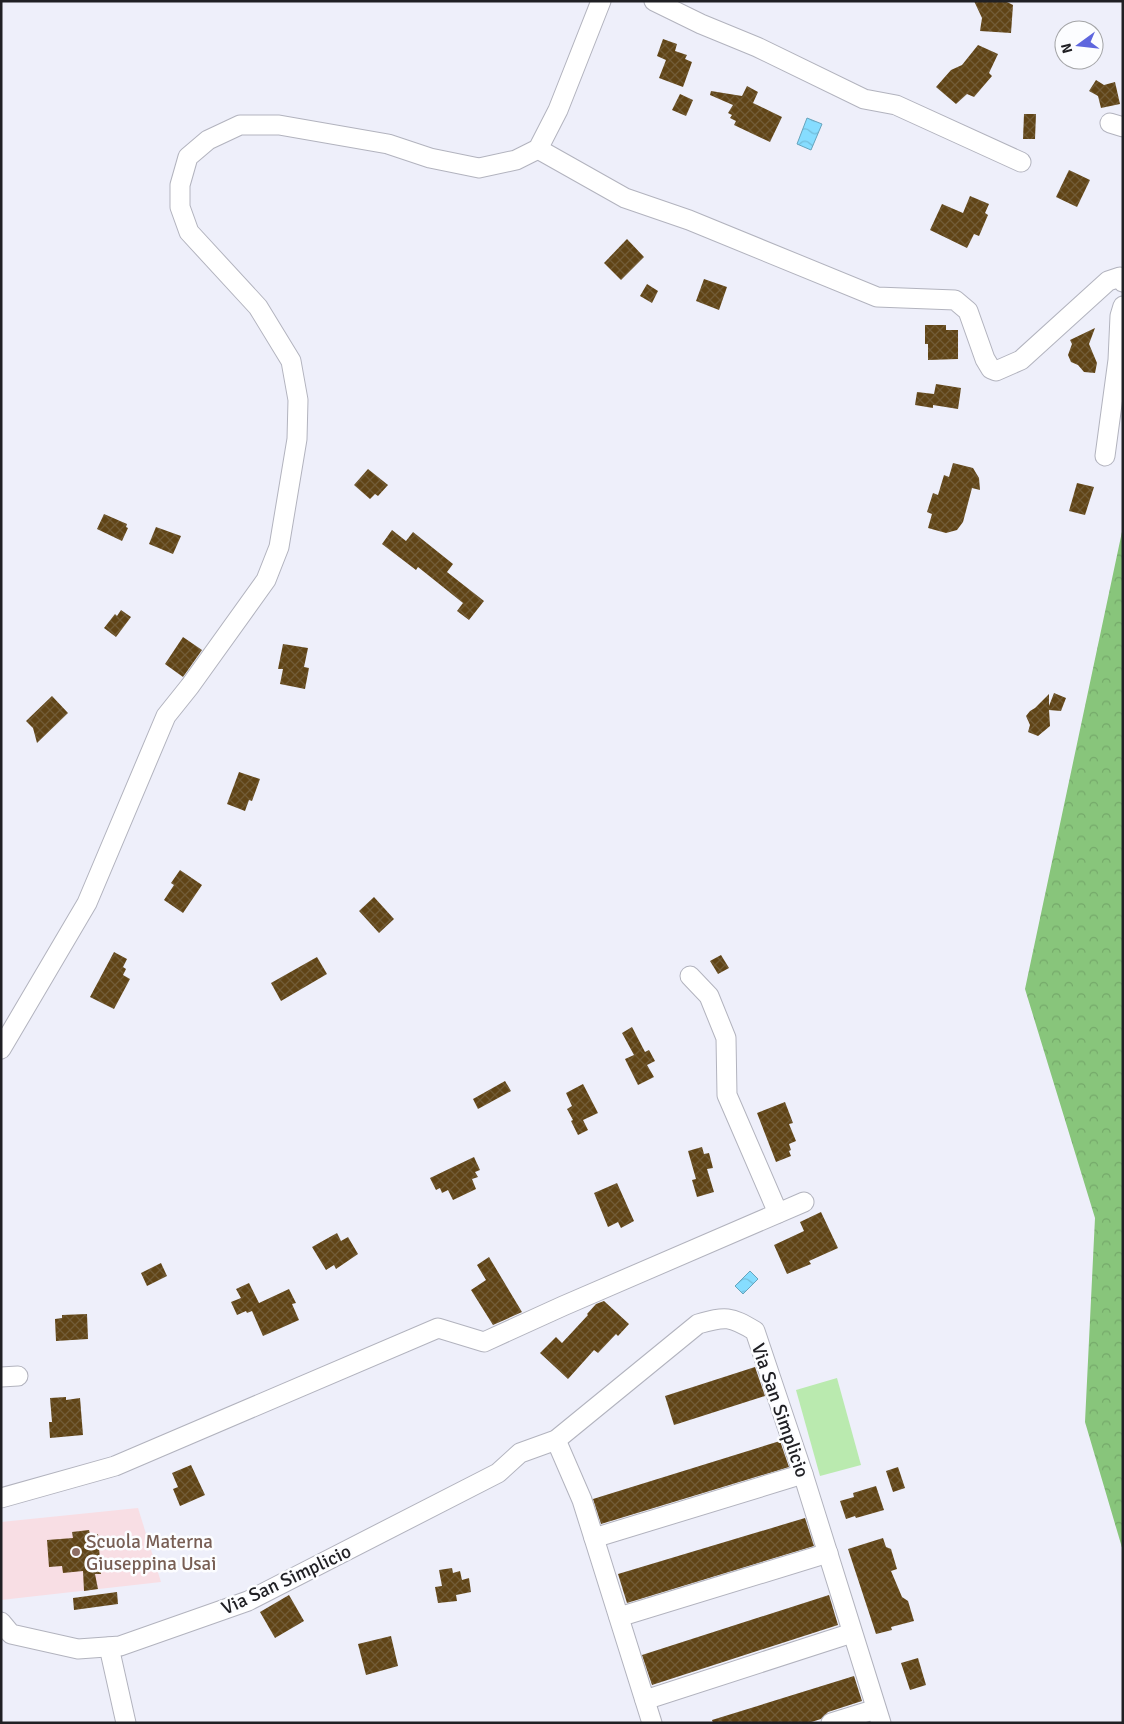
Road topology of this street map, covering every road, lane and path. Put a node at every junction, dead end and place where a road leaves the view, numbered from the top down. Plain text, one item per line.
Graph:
1 (601, 1) edge
2 (654, 1) edge
3 (538, 149) junction
4 (1021, 162) dead end
5 (1123, 282) edge
6 (1123, 306) edge
7 (1105, 456) dead end
8 (690, 976) dead end
9 (1, 1049) edge
10 (804, 1202) dead end
11 (778, 1213) junction
12 (556, 1440) junction
13 (804, 1474) junction
14 (1, 1498) edge
15 (594, 1538) junction
16 (828, 1553) junction
17 (619, 1617) junction
18 (1, 1622) edge
19 (852, 1633) junction
20 (109, 1647) junction
21 (645, 1700) junction
22 (879, 1716) edge
23 (126, 1723) edge
24 (652, 1723) edge
25 (831, 1723) edge

1 - 3 street
2 - 4 street
3 - 5 street
3 - 9 street
6 - 7 street
8 - 11 street
10 - 11 street
11 - 14 street
12 - 13 street, Via San Simplicio
12 - 15 street
12 - 20 street, Via San Simplicio
13 - 15 street
13 - 16 street, Via San Simplicio
15 - 17 street
16 - 17 street
16 - 19 street, Via San Simplicio
17 - 21 street
18 - 20 street, Via San Simplicio
19 - 21 street
19 - 22 street, Via San Simplicio
20 - 23 street
21 - 24 street
22 - 25 street

